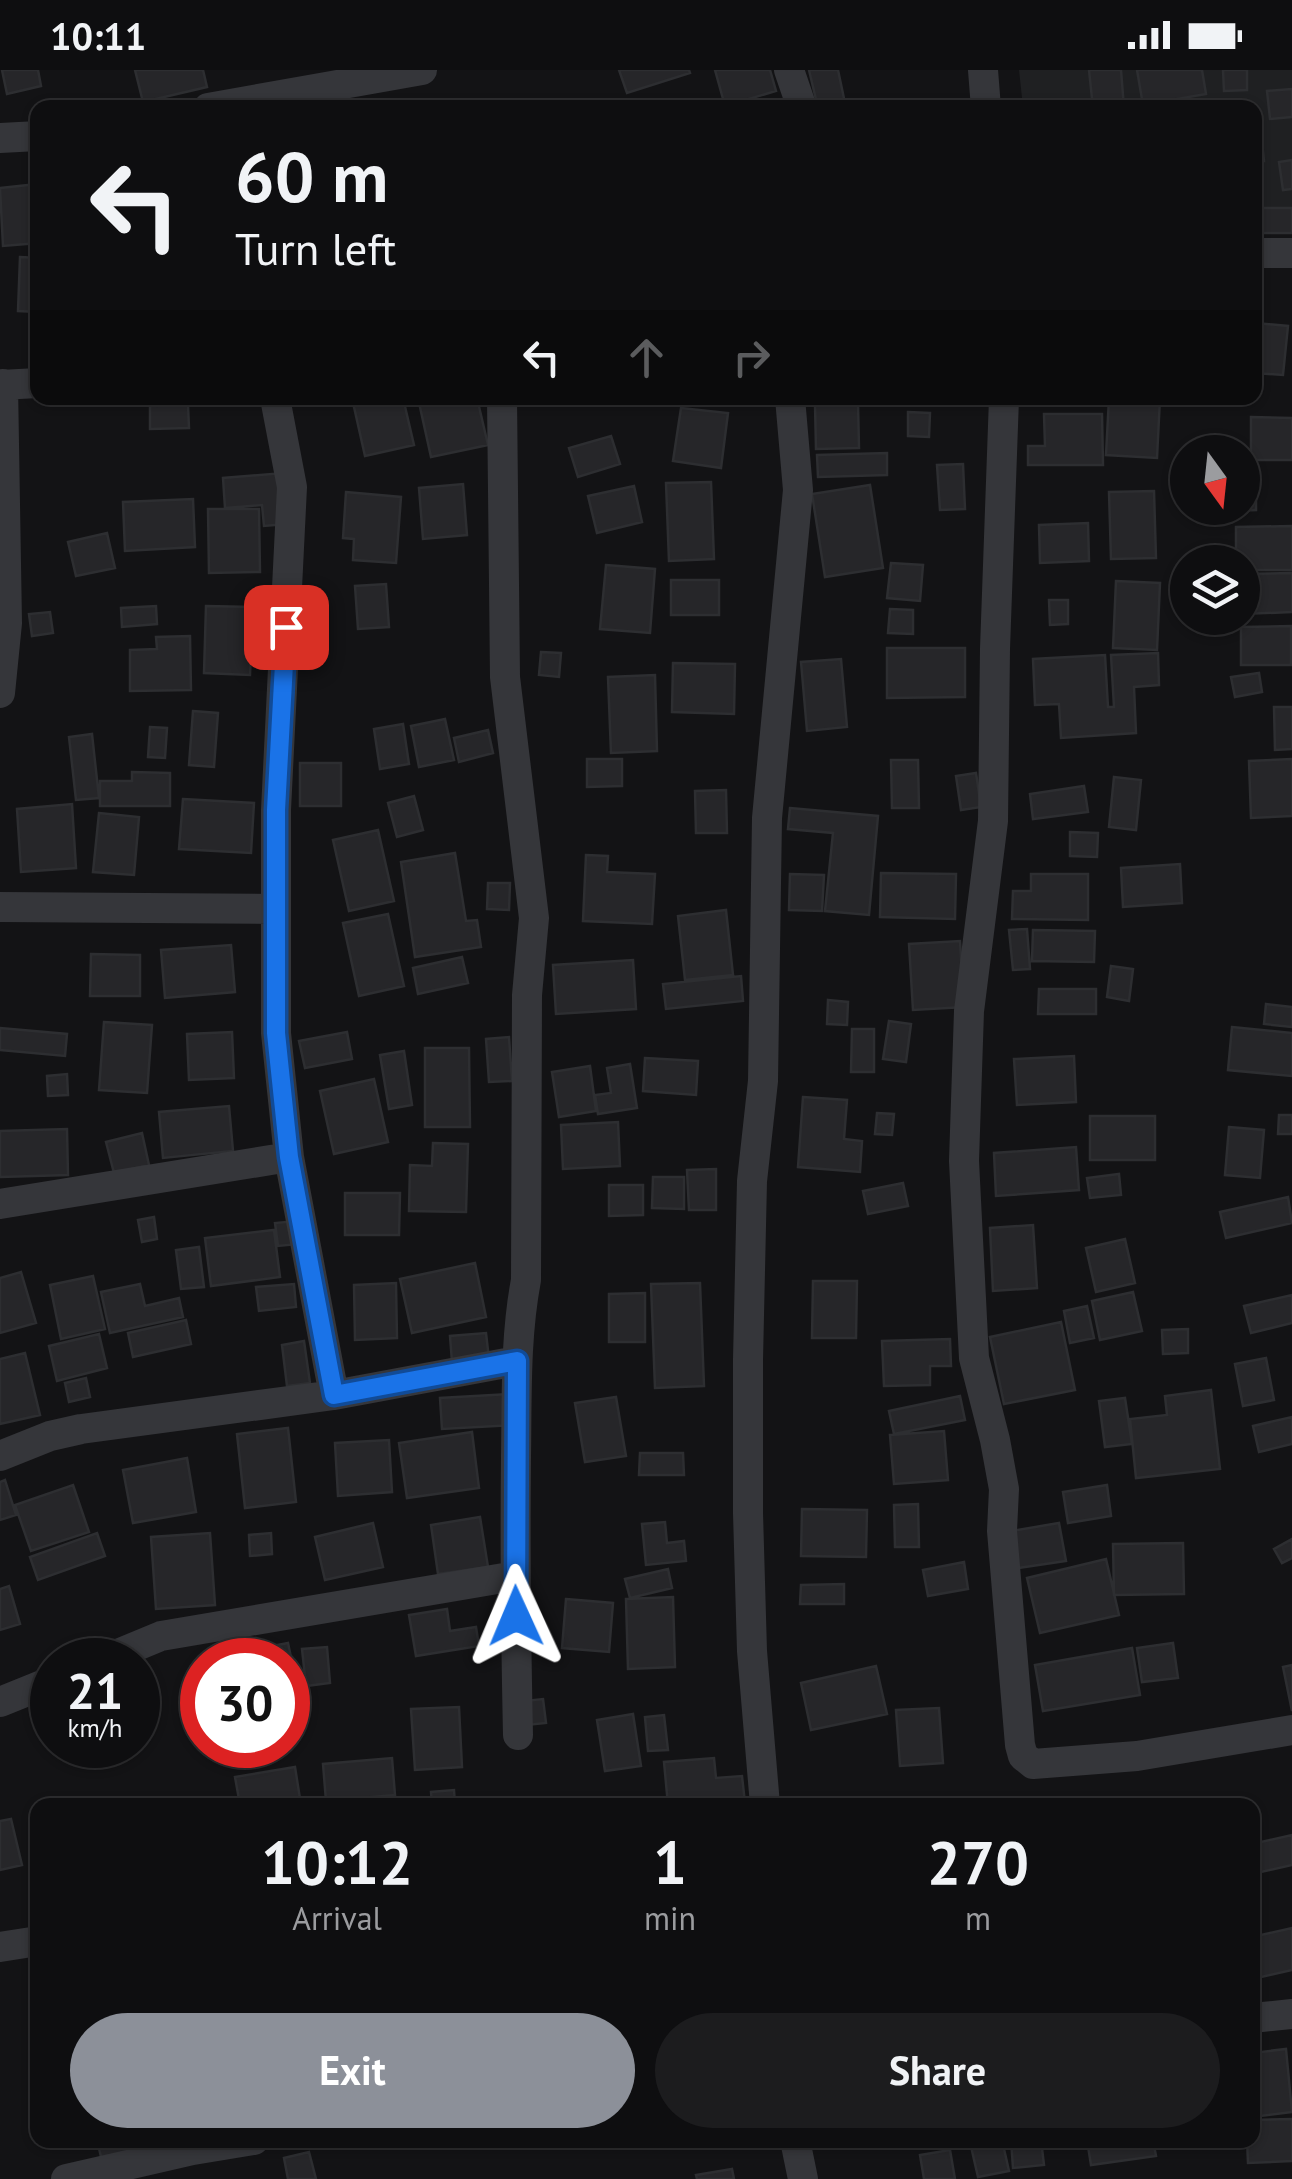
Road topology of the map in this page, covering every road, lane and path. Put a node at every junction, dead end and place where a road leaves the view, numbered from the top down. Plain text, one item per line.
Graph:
1 (422, 70) edge
2 (789, 70) edge
3 (983, 70) edge
4 (253, 100) edge
5 (799, 100) edge
6 (985, 100) edge
7 (30, 136) edge
8 (0, 138) edge
9 (1262, 253) edge
10 (1292, 253) edge
11 (30, 383) edge
12 (2, 384) edge
13 (276, 405) edge
14 (502, 405) edge
15 (791, 405) edge
16 (1004, 405) edge
17 (4, 623) edge
18 (0, 694) edge
19 (0, 907) edge
20 (276, 909) junction
21 (289, 1157) junction
22 (0, 1204) edge
23 (517, 1361) junction
24 (334, 1395) junction
25 (0, 1456) edge
26 (515, 1576) junction
27 (156, 1638) edge
28 (30, 1690) edge
29 (0, 1702) edge
30 (1292, 1730) edge
31 (518, 1736) dead end
32 (765, 1798) edge
33 (30, 1941) edge
34 (0, 1947) edge
35 (1292, 2014) edge
36 (1260, 2017) edge
37 (204, 2148) edge
38 (797, 2148) edge
39 (66, 2179) edge
40 (803, 2179) edge

1 - 4 street
2 - 5 street
3 - 6 street
7 - 8 street
9 - 10 street
11 - 12 street
12 - 17 street
13 - 20 street
14 - 23 street
15 - 32 street
16 - 30 street
17 - 18 street
19 - 20 street
20 - 21 street
21 - 22 street
21 - 24 street
23 - 24 street
23 - 26 street
24 - 25 street
26 - 27 street
26 - 31 street
28 - 29 street
33 - 34 street
35 - 36 street
37 - 39 street
38 - 40 street

